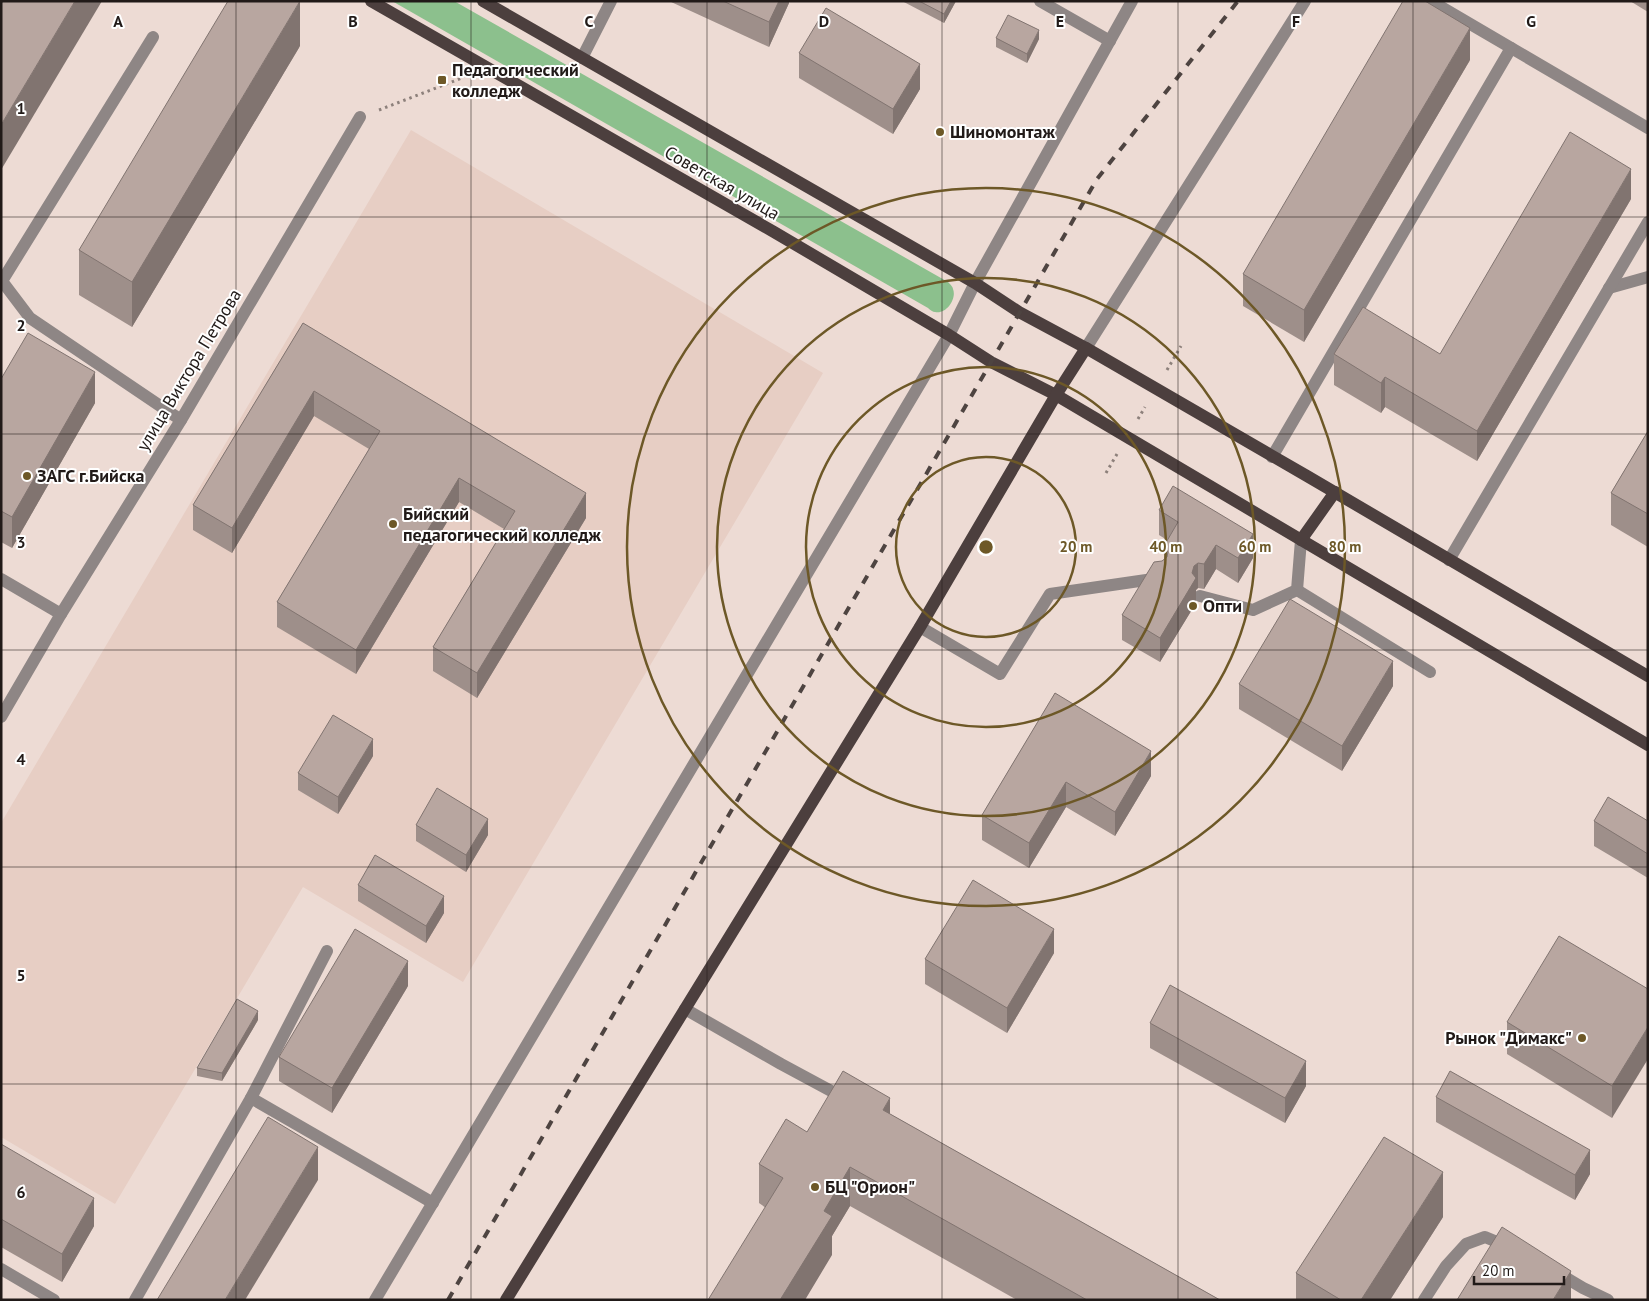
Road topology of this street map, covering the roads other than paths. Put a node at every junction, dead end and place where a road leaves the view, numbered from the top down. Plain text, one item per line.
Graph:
1 (371, 1) edge
2 (483, 1) edge
3 (611, 1) edge
4 (1040, 1) edge
5 (1132, 1) edge
6 (1305, 1) edge
7 (1431, 1) edge
8 (153, 37) dead end
9 (1110, 41) junction
10 (1511, 48) junction
11 (582, 58) junction
12 (360, 117) road end
13 (1648, 128) edge
14 (1648, 222) edge
15 (1648, 277) edge
16 (2, 282) edge
17 (976, 283) junction
18 (1609, 288) junction
19 (949, 335) junction
20 (1086, 348) junction
21 (1056, 395) junction
22 (181, 420) junction
23 (1272, 457) junction
24 (1335, 492) junction
25 (1301, 540) junction
26 (1449, 560) junction
27 (1160, 578) edge
28 (1, 579) edge
29 (1297, 590) junction
30 (1200, 596) dead end
31 (61, 614) junction
32 (920, 627) junction
33 (1430, 672) dead end
34 (1647, 674) edge
35 (1, 718) edge
36 (1648, 745) edge
37 (327, 951) dead end
38 (685, 1009) junction
39 (251, 1098) junction
40 (860, 1107) edge
41 (433, 1203) junction
42 (1519, 1251) edge
43 (1544, 1264) edge
44 (1, 1269) edge
45 (54, 1300) edge
46 (135, 1300) edge
47 (376, 1300) edge
48 (506, 1300) edge
49 (1424, 1300) edge
50 (1608, 1300) edge

1 - 19 main road, Советская улица
2 - 11 main road
3 - 11 street
4 - 9 street
5 - 9 street
6 - 20 street
7 - 10 street
8 - 16 street
9 - 17 street
10 - 13 street
10 - 23 street
11 - 17 main road
12 - 22 street, улица Виктора Петрова
14 - 18 street
15 - 18 street
16 - 22 street
17 - 19 street
17 - 20 main road
18 - 26 street
19 - 21 main road, Советская улица
19 - 41 street
20 - 21 main road
20 - 23 main road
21 - 25 main road, Советская улица
21 - 32 main road
22 - 31 street, улица Виктора Петрова
23 - 24 main road
24 - 25 main road
24 - 26 main road
25 - 29 street
25 - 36 main road, Советская улица
26 - 34 main road
27 - 32 street
28 - 31 street
29 - 30 street
29 - 33 street
31 - 35 street, улица Виктора Петрова
32 - 38 main road
37 - 39 street
38 - 40 street
38 - 48 main road
39 - 41 street
39 - 46 street
41 - 47 street
42 - 49 street
43 - 50 street
44 - 45 street

